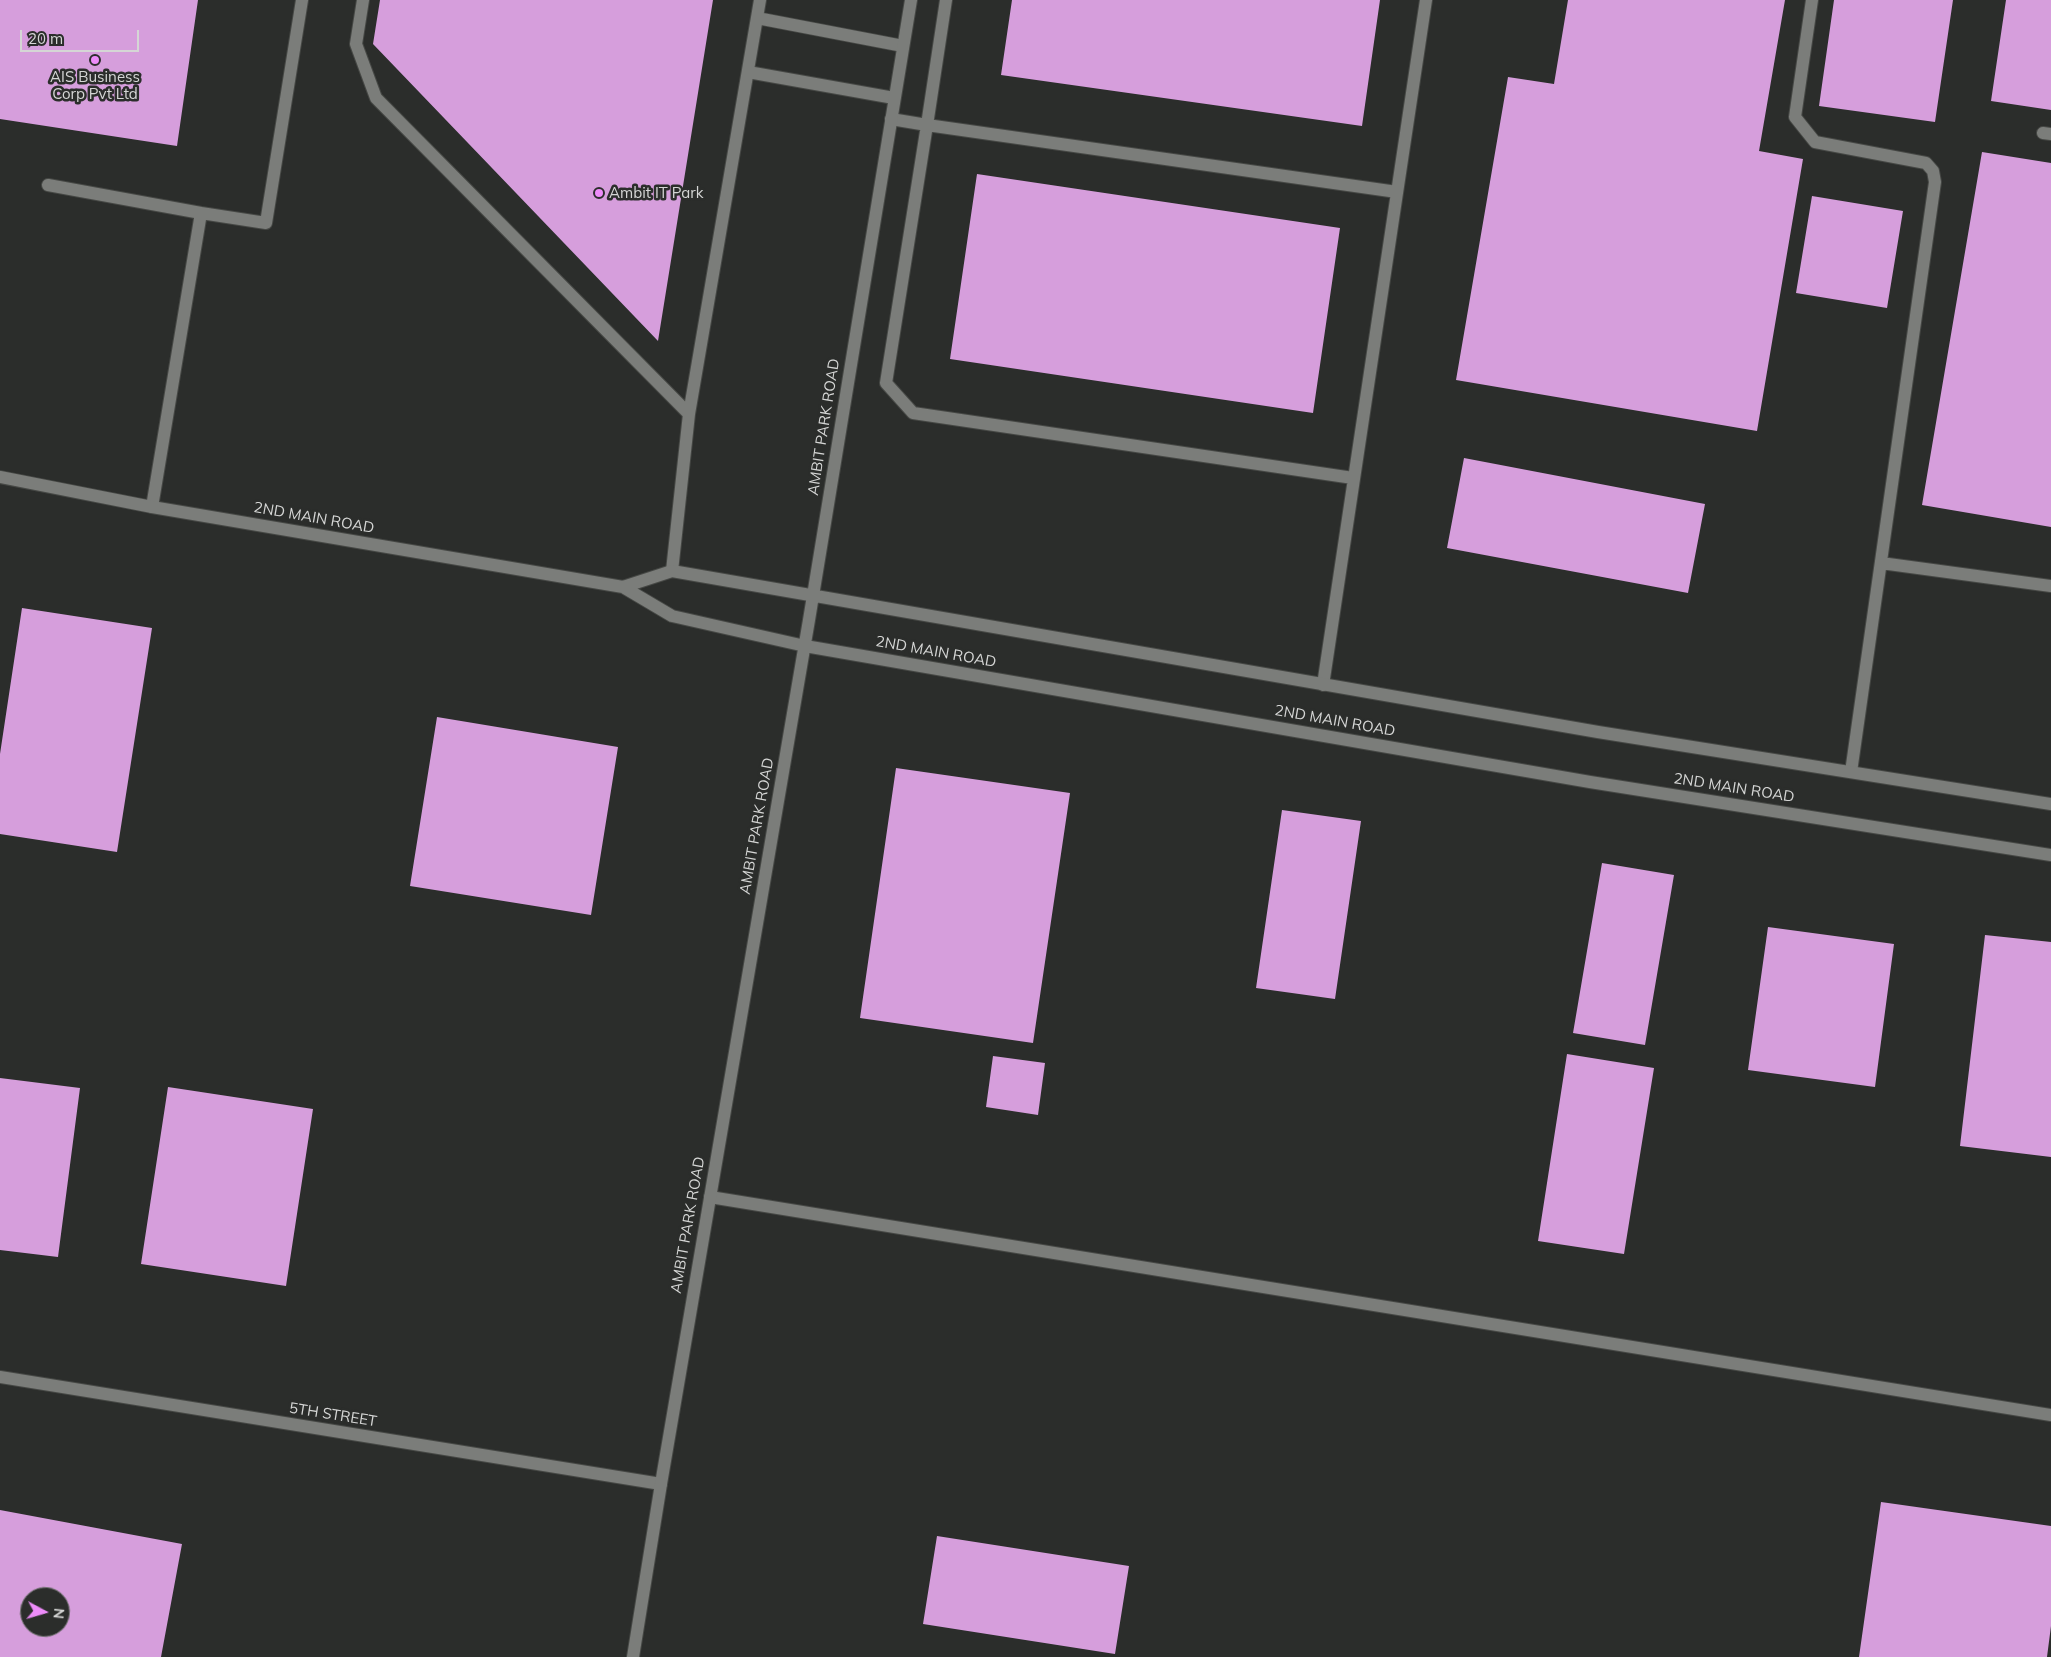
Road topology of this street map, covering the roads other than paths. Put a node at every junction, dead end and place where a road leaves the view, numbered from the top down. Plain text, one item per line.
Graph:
1 (302, 0) edge
2 (363, 0) edge
3 (760, 0) edge
4 (911, 0) edge
5 (946, 0) edge
6 (1426, 0) edge
7 (1812, 0) edge
8 (757, 18) junction
9 (903, 46) junction
10 (748, 72) junction
11 (894, 98) junction
12 (891, 119) junction
13 (927, 125) junction
14 (48, 185) dead end
15 (1397, 192) junction
16 (201, 213) junction
17 (690, 414) junction
18 (0, 477) edge
19 (1353, 478) junction
20 (152, 507) junction
21 (1881, 563) junction
22 (672, 571) junction
23 (2051, 586) edge
24 (623, 587) junction
25 (813, 597) junction
26 (804, 646) junction
27 (1322, 684) junction
28 (1851, 772) junction
29 (2051, 804) edge
30 (2051, 855) edge
31 (710, 1197) junction
32 (0, 1377) edge
33 (2051, 1415) edge
34 (660, 1484) junction
35 (633, 1657) edge

1 - 16 street
2 - 17 street
3 - 8 street
4 - 9 street, AMBIT PARK ROAD
5 - 13 street
6 - 15 street
7 - 21 street
8 - 9 street
8 - 10 street
9 - 11 street, AMBIT PARK ROAD
10 - 11 street
10 - 17 street
11 - 12 street, AMBIT PARK ROAD
12 - 13 street
12 - 25 street, AMBIT PARK ROAD
13 - 15 street
13 - 19 street
14 - 16 street
15 - 19 street
16 - 20 street
17 - 22 street
18 - 20 street, 2ND MAIN ROAD
19 - 27 street
20 - 24 street, 2ND MAIN ROAD
21 - 23 street
21 - 28 street
22 - 24 street, 2ND MAIN ROAD
22 - 25 street, 2ND MAIN ROAD
24 - 26 street, 2ND MAIN ROAD
25 - 26 street, AMBIT PARK ROAD
25 - 27 street, 2ND MAIN ROAD
26 - 30 street, 2ND MAIN ROAD
26 - 31 street, AMBIT PARK ROAD
27 - 28 street, 2ND MAIN ROAD
28 - 29 street, 2ND MAIN ROAD
31 - 33 street
31 - 34 street, AMBIT PARK ROAD
32 - 34 street, 5TH STREET
34 - 35 street, AMBIT PARK ROAD

